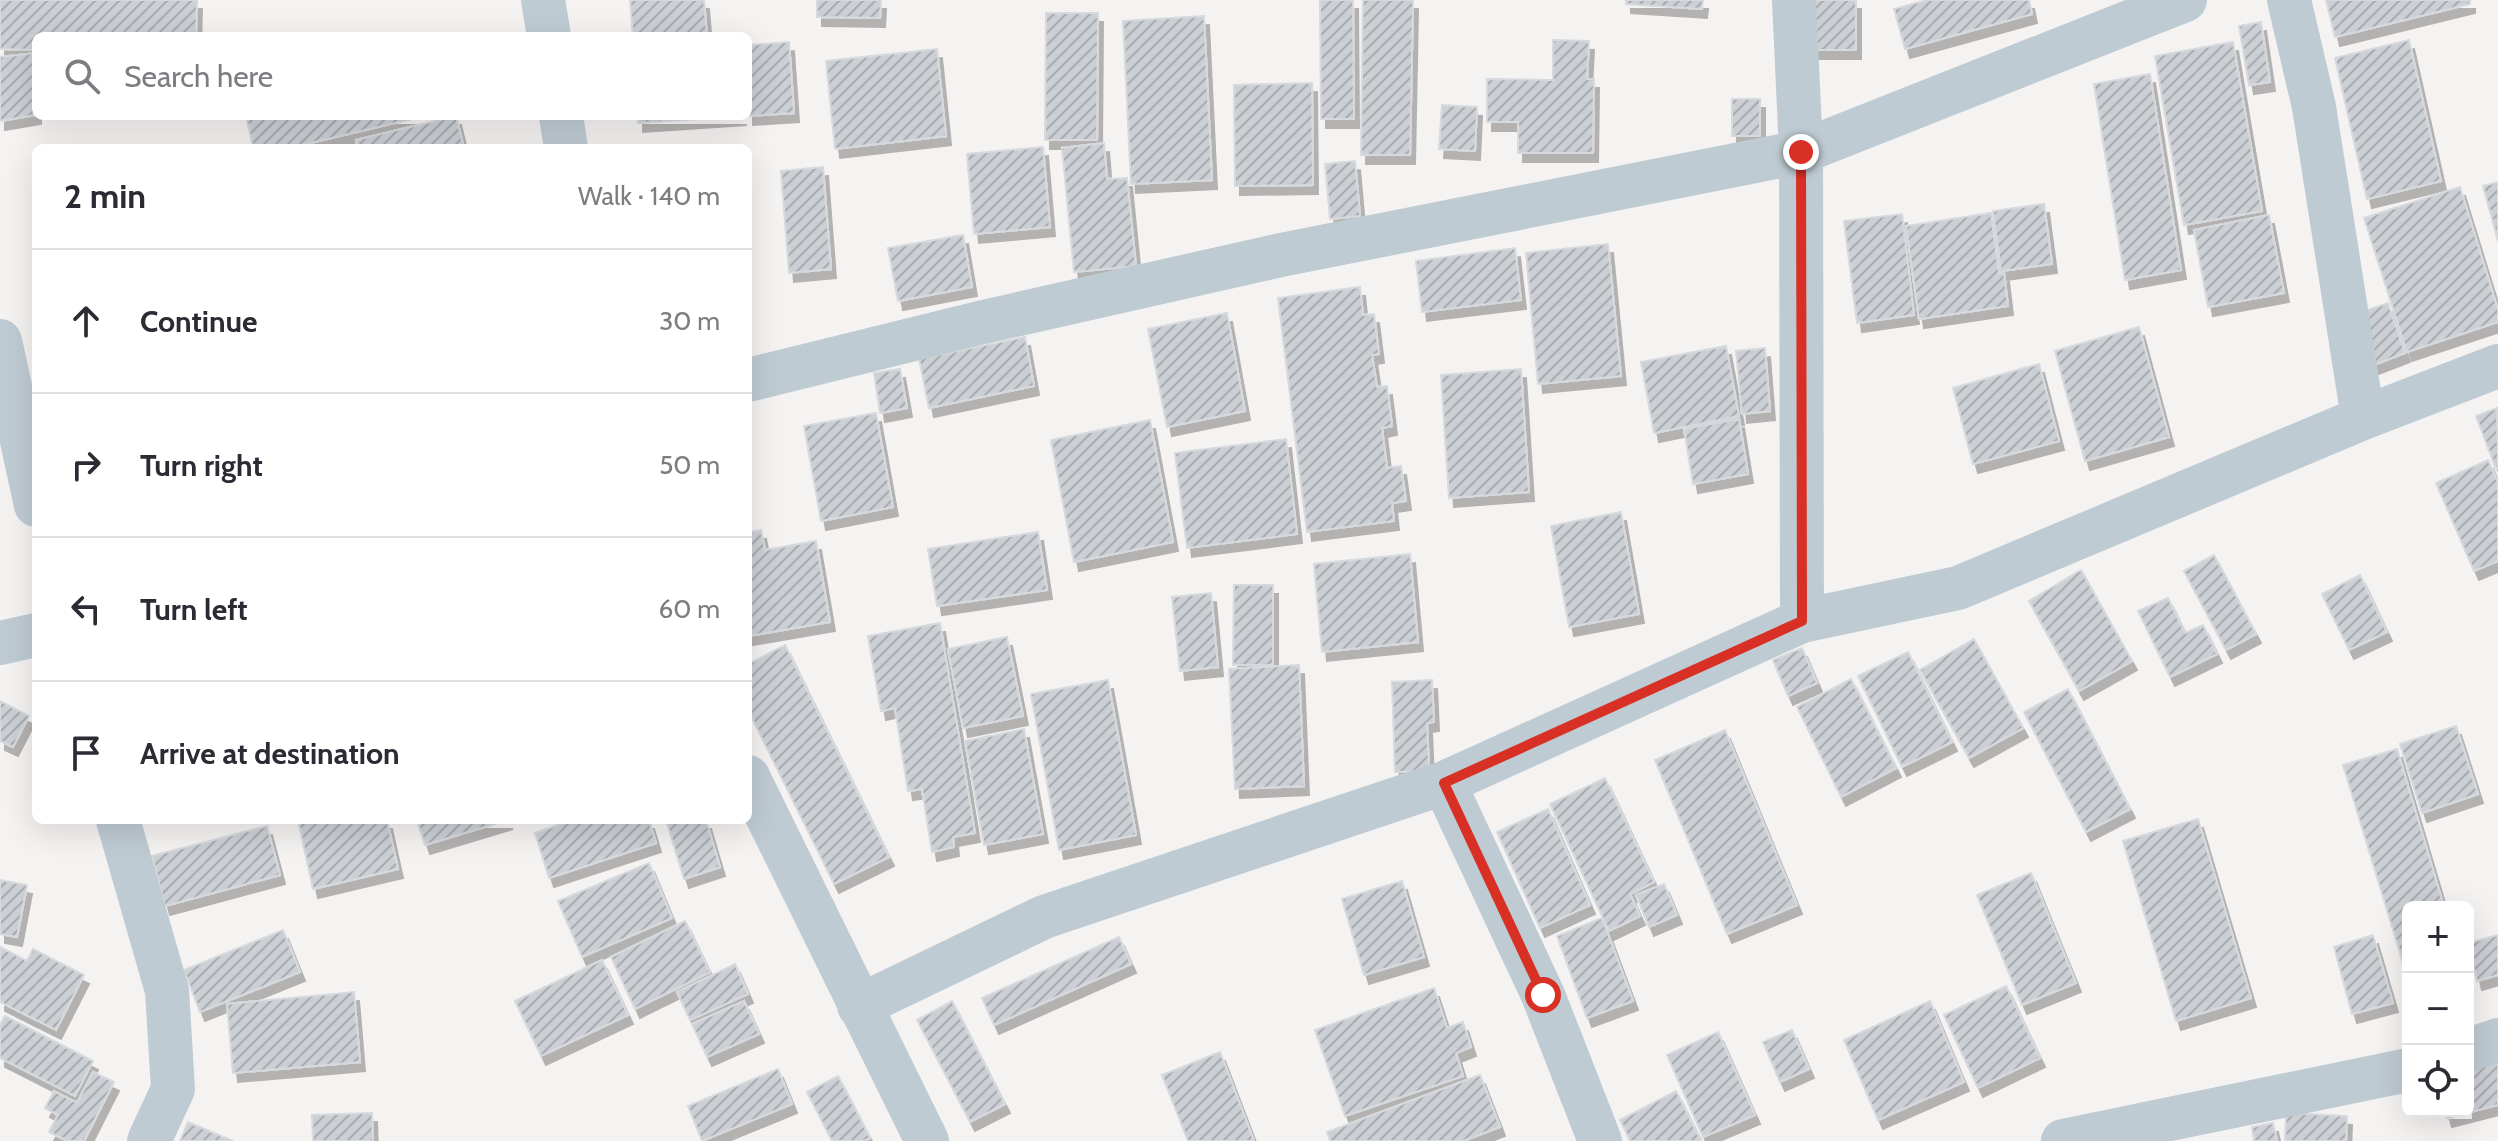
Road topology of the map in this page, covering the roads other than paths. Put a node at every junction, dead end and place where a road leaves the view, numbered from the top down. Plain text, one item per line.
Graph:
1 (543, 0) edge
2 (1794, 0) edge
3 (2185, 0) edge
4 (2289, 0) edge
5 (548, 32) edge
6 (562, 120) edge
7 (565, 144) edge
8 (1801, 152) junction
9 (0, 341) edge
10 (2498, 366) edge
11 (752, 379) edge
12 (2363, 418) junction
13 (32, 487) edge
14 (1802, 621) junction
15 (32, 636) edge
16 (0, 643) edge
17 (1444, 783) junction
18 (752, 785) edge
19 (119, 824) edge
20 (859, 1006) junction
21 (2498, 1040) edge
22 (2474, 1048) edge
23 (2402, 1071) edge
24 (149, 1141) edge
25 (927, 1141) edge
26 (1600, 1141) edge
27 (2063, 1141) edge

1 - 5 street
2 - 8 street
3 - 8 street
4 - 12 street
6 - 7 street
8 - 11 street
8 - 14 street
9 - 13 street
10 - 12 street
12 - 14 street
14 - 17 street
15 - 16 street
17 - 20 street
17 - 26 street
18 - 20 street
19 - 24 street
20 - 25 street
21 - 22 street
23 - 27 street

